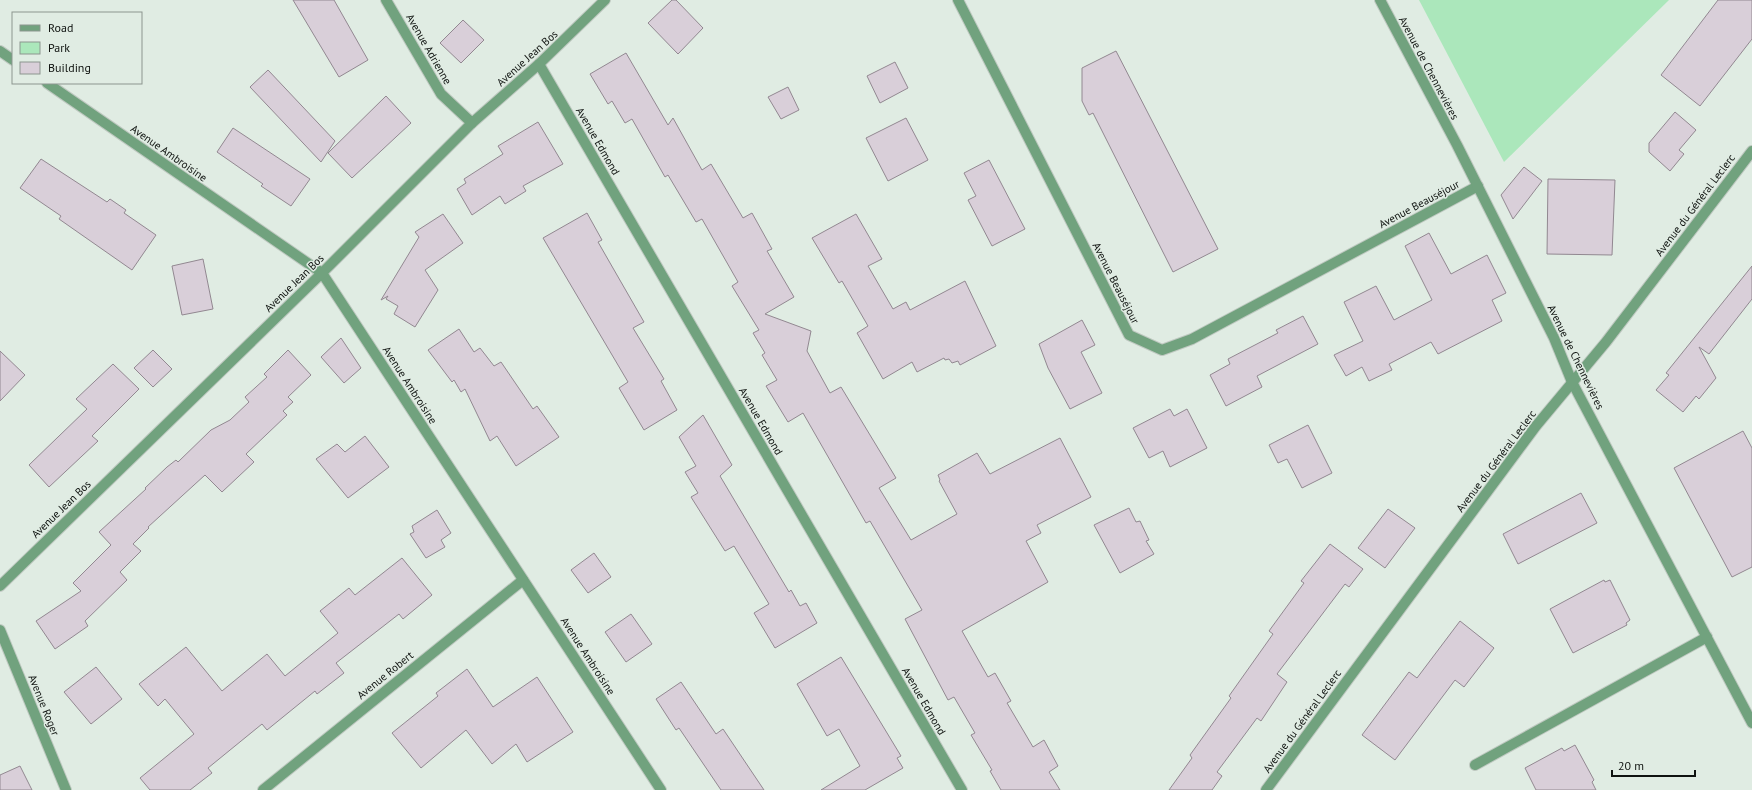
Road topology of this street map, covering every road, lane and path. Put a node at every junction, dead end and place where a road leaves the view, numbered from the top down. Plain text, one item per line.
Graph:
1 (386, 0) edge
2 (605, 0) edge
3 (958, 0) edge
4 (1380, 0) edge
5 (0, 51) edge
6 (12, 59) edge
7 (539, 64) junction
8 (48, 84) edge
9 (472, 123) junction
10 (1752, 151) edge
11 (1478, 186) junction
12 (322, 273) junction
13 (1572, 382) junction
14 (523, 580) junction
15 (0, 586) edge
16 (0, 630) edge
17 (1707, 637) junction
18 (1752, 723) edge
19 (1475, 765) dead end
20 (66, 790) edge
21 (263, 790) edge
22 (662, 790) edge
23 (962, 790) edge
24 (1266, 790) edge

1 - 9 street, Avenue Adrienne
2 - 7 street, Avenue Jean Bos
3 - 11 street, Avenue Beauséjour
4 - 11 street, Avenue de Chennevières
5 - 6 street
7 - 9 street, Avenue Jean Bos
7 - 23 street, Avenue Edmond
8 - 12 street, Avenue Ambroisine
9 - 12 street, Avenue Jean Bos
10 - 13 street, Avenue du Général Leclerc
11 - 13 street, Avenue de Chennevières
12 - 14 street, Avenue Ambroisine
12 - 15 street, Avenue Jean Bos
13 - 17 street, Avenue de Chennevières
13 - 24 street, Avenue du Général Leclerc
14 - 21 street, Avenue Robert
14 - 22 street, Avenue Ambroisine
16 - 20 street, Avenue Roger
17 - 18 street, Avenue de Chennevières
17 - 19 street

